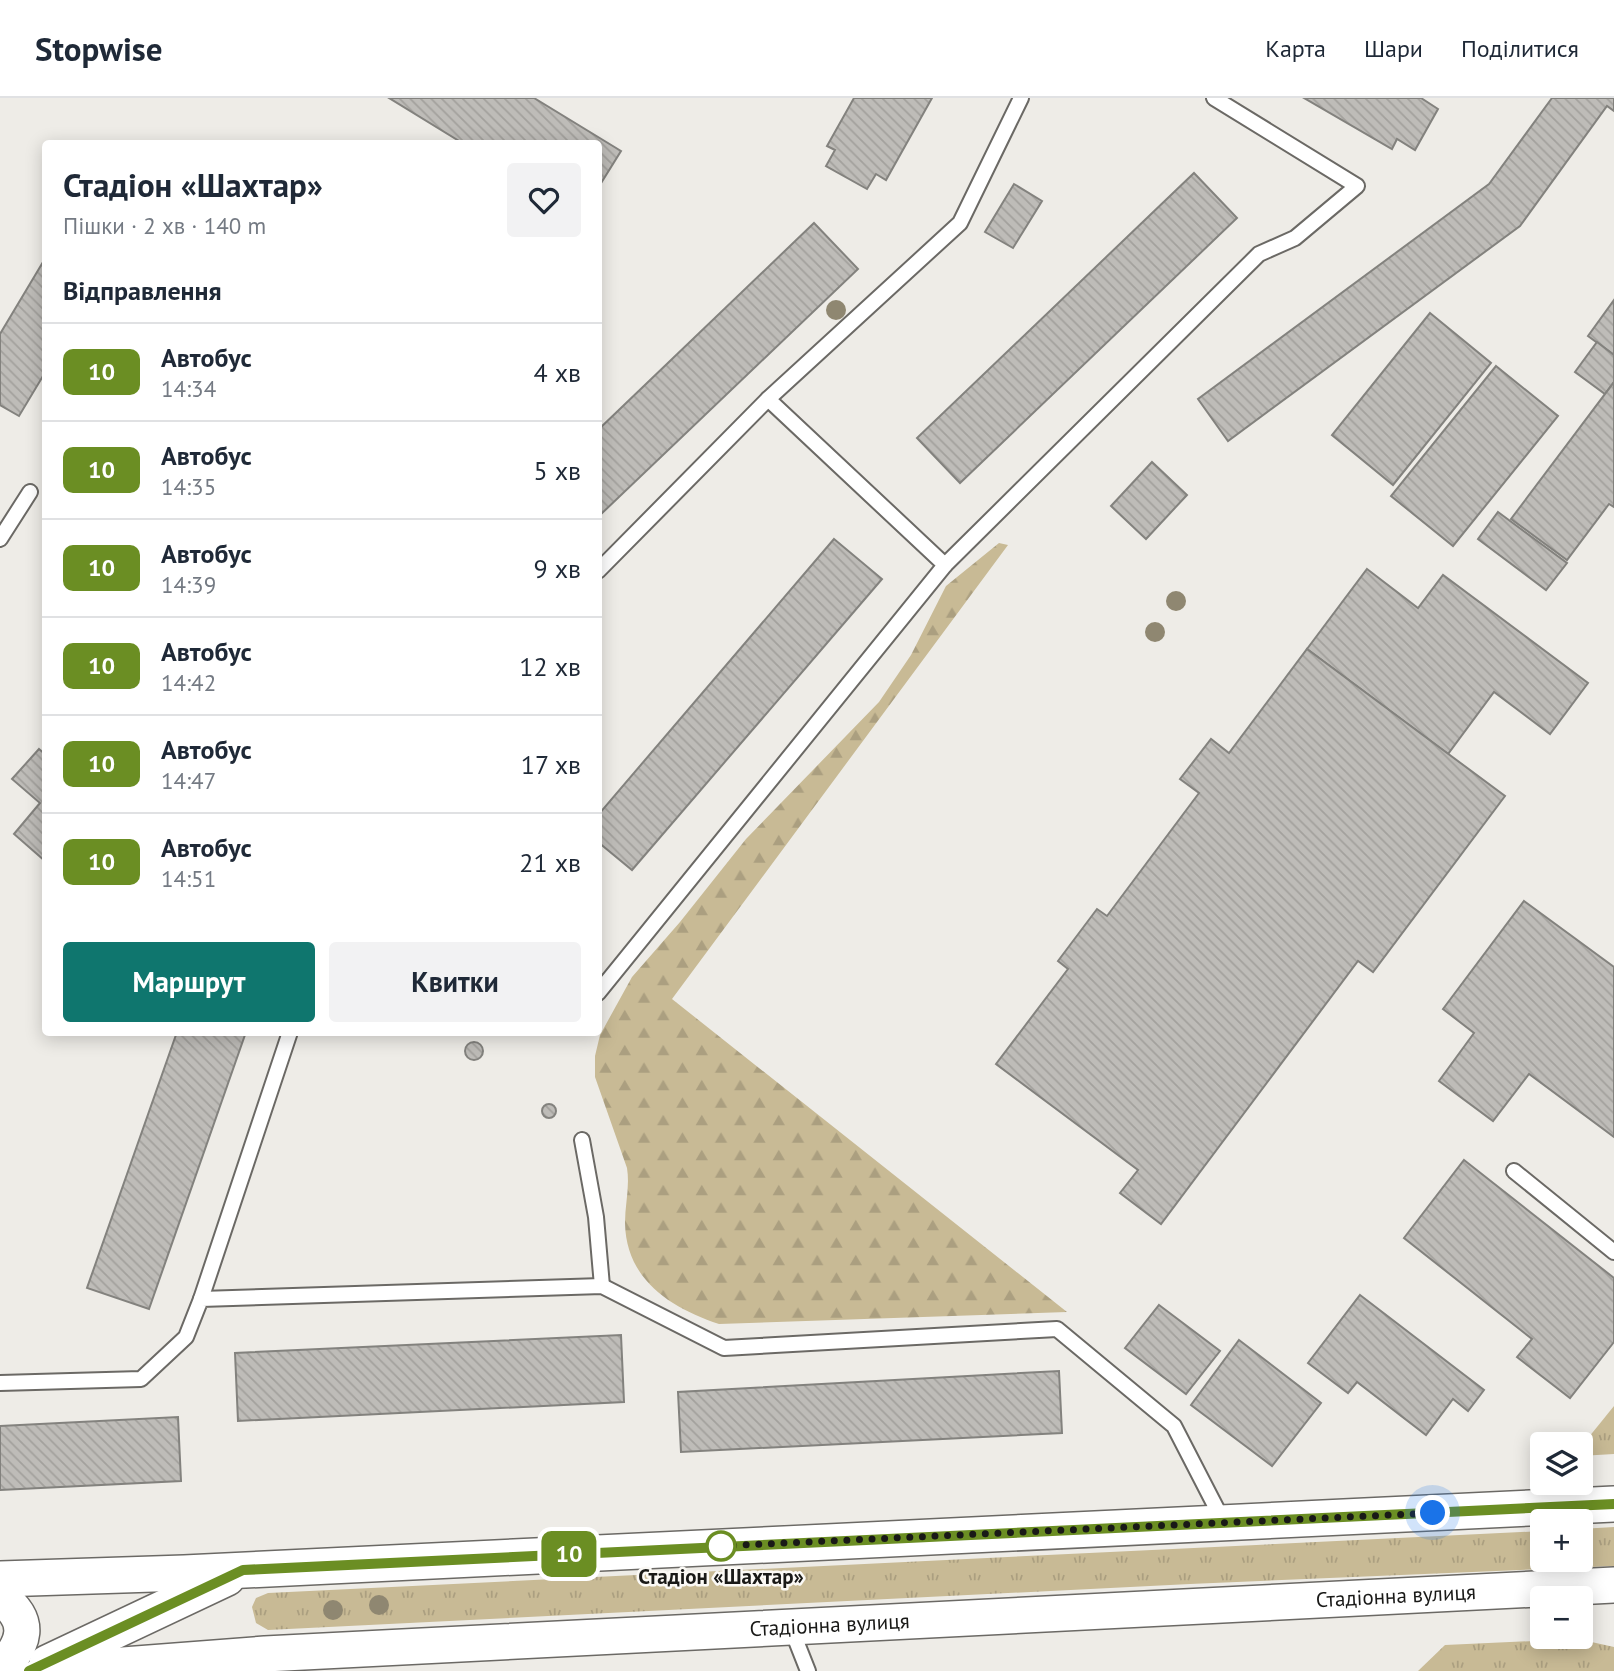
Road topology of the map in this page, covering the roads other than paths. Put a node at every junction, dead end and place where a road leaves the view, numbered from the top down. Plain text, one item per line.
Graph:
1 (1021, 98) edge
2 (1214, 98) edge
3 (768, 399) junction
4 (30, 492) dead end
5 (0, 539) edge
6 (945, 565) junction
7 (602, 568) edge
8 (602, 988) edge
9 (289, 1036) edge
10 (583, 1140) dead end
11 (1514, 1171) dead end
12 (1614, 1252) edge
13 (602, 1286) junction
14 (201, 1299) junction
15 (0, 1382) edge
16 (1614, 1504) edge
17 (1224, 1524) junction
18 (243, 1570) junction
19 (0, 1579) edge
20 (1614, 1585) edge
21 (0, 1597) edge
22 (790, 1627) junction
23 (0, 1670) edge
24 (29, 1671) edge
25 (45, 1671) edge
26 (808, 1671) edge

1 - 3 lane
2 - 6 lane
3 - 6 lane
3 - 7 lane
4 - 5 lane
6 - 8 lane
9 - 14 lane
10 - 13 lane
11 - 12 lane
13 - 14 lane
13 - 17 lane
14 - 15 lane
16 - 17 street
17 - 18 street
18 - 19 street
18 - 24 street
20 - 22 street, Стадіонна вулиця
21 - 23 street
22 - 25 street, Стадіонна вулиця
22 - 26 lane

